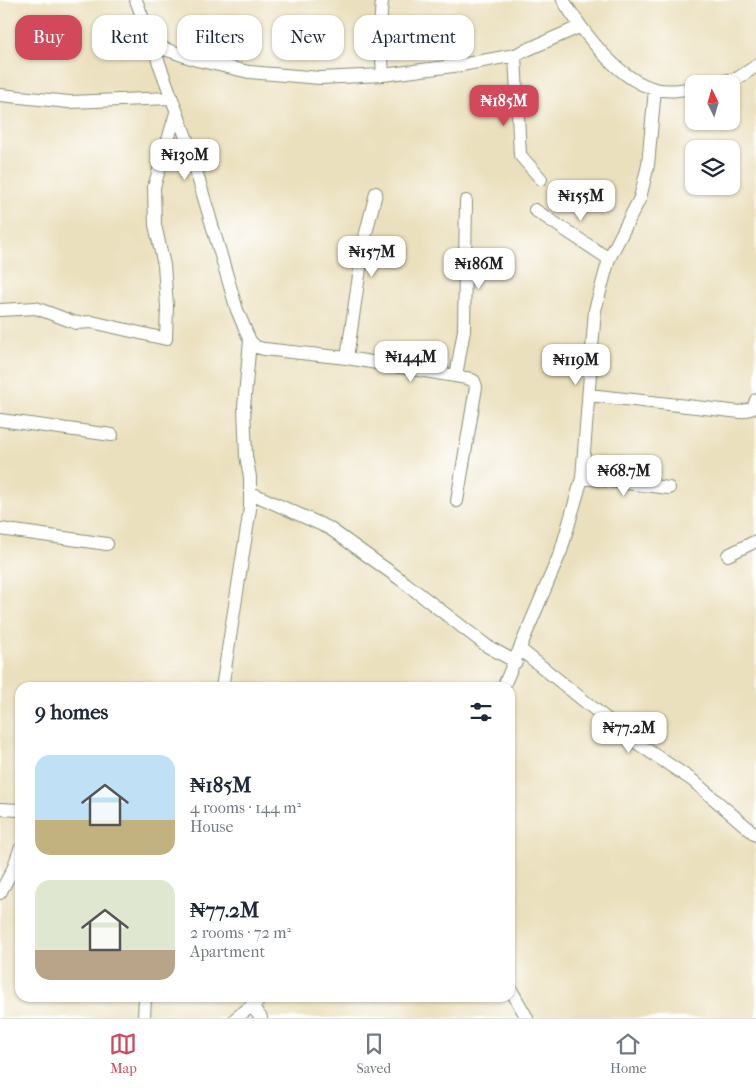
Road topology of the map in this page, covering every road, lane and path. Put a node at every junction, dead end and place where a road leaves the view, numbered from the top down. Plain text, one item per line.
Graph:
1 (136, 0) edge
2 (382, 0) edge
3 (563, 0) edge
4 (141, 15) edge
5 (579, 27) junction
6 (167, 50) edge
7 (515, 56) junction
8 (156, 60) edge
9 (756, 66) edge
10 (383, 75) junction
11 (740, 77) edge
12 (655, 89) junction
13 (685, 89) edge
14 (0, 95) edge
15 (171, 98) junction
16 (176, 113) junction
17 (541, 179) dead end
18 (376, 193) dead end
19 (466, 201) dead end
20 (536, 210) dead end
21 (609, 259) junction
22 (0, 310) edge
23 (250, 341) junction
24 (347, 358) junction
25 (456, 376) junction
26 (589, 395) junction
27 (756, 400) edge
28 (0, 420) edge
29 (112, 435) dead end
30 (582, 478) junction
31 (669, 488) dead end
32 (251, 493) junction
33 (457, 501) dead end
34 (0, 529) edge
35 (756, 541) edge
36 (107, 544) dead end
37 (728, 555) dead end
38 (518, 656) junction
39 (223, 682) edge
40 (506, 682) edge
41 (0, 809) edge
42 (15, 810) edge
43 (756, 835) edge
44 (15, 862) edge
45 (0, 893) edge
46 (515, 997) edge
47 (145, 1002) edge
48 (255, 1002) edge
49 (256, 1002) edge
50 (144, 1018) edge
51 (236, 1018) edge
52 (261, 1018) edge
53 (527, 1018) edge

1 - 4 street
2 - 10 street
3 - 5 street
5 - 7 street
5 - 12 street
6 - 10 street
7 - 10 street
7 - 17 street
8 - 15 street
9 - 11 street
12 - 13 street
12 - 21 street
14 - 15 street
15 - 16 street
16 - 22 street
16 - 23 street
18 - 24 street
19 - 25 street
20 - 21 street
21 - 26 street
23 - 24 street
23 - 32 street
24 - 25 street
25 - 33 street
26 - 27 street
26 - 30 street
28 - 29 street
30 - 31 street
30 - 38 street
32 - 38 street
32 - 39 street
34 - 36 street
35 - 37 street
38 - 40 street
38 - 43 street
41 - 42 street
44 - 45 street
46 - 53 street
47 - 50 street
48 - 51 street
49 - 52 street

